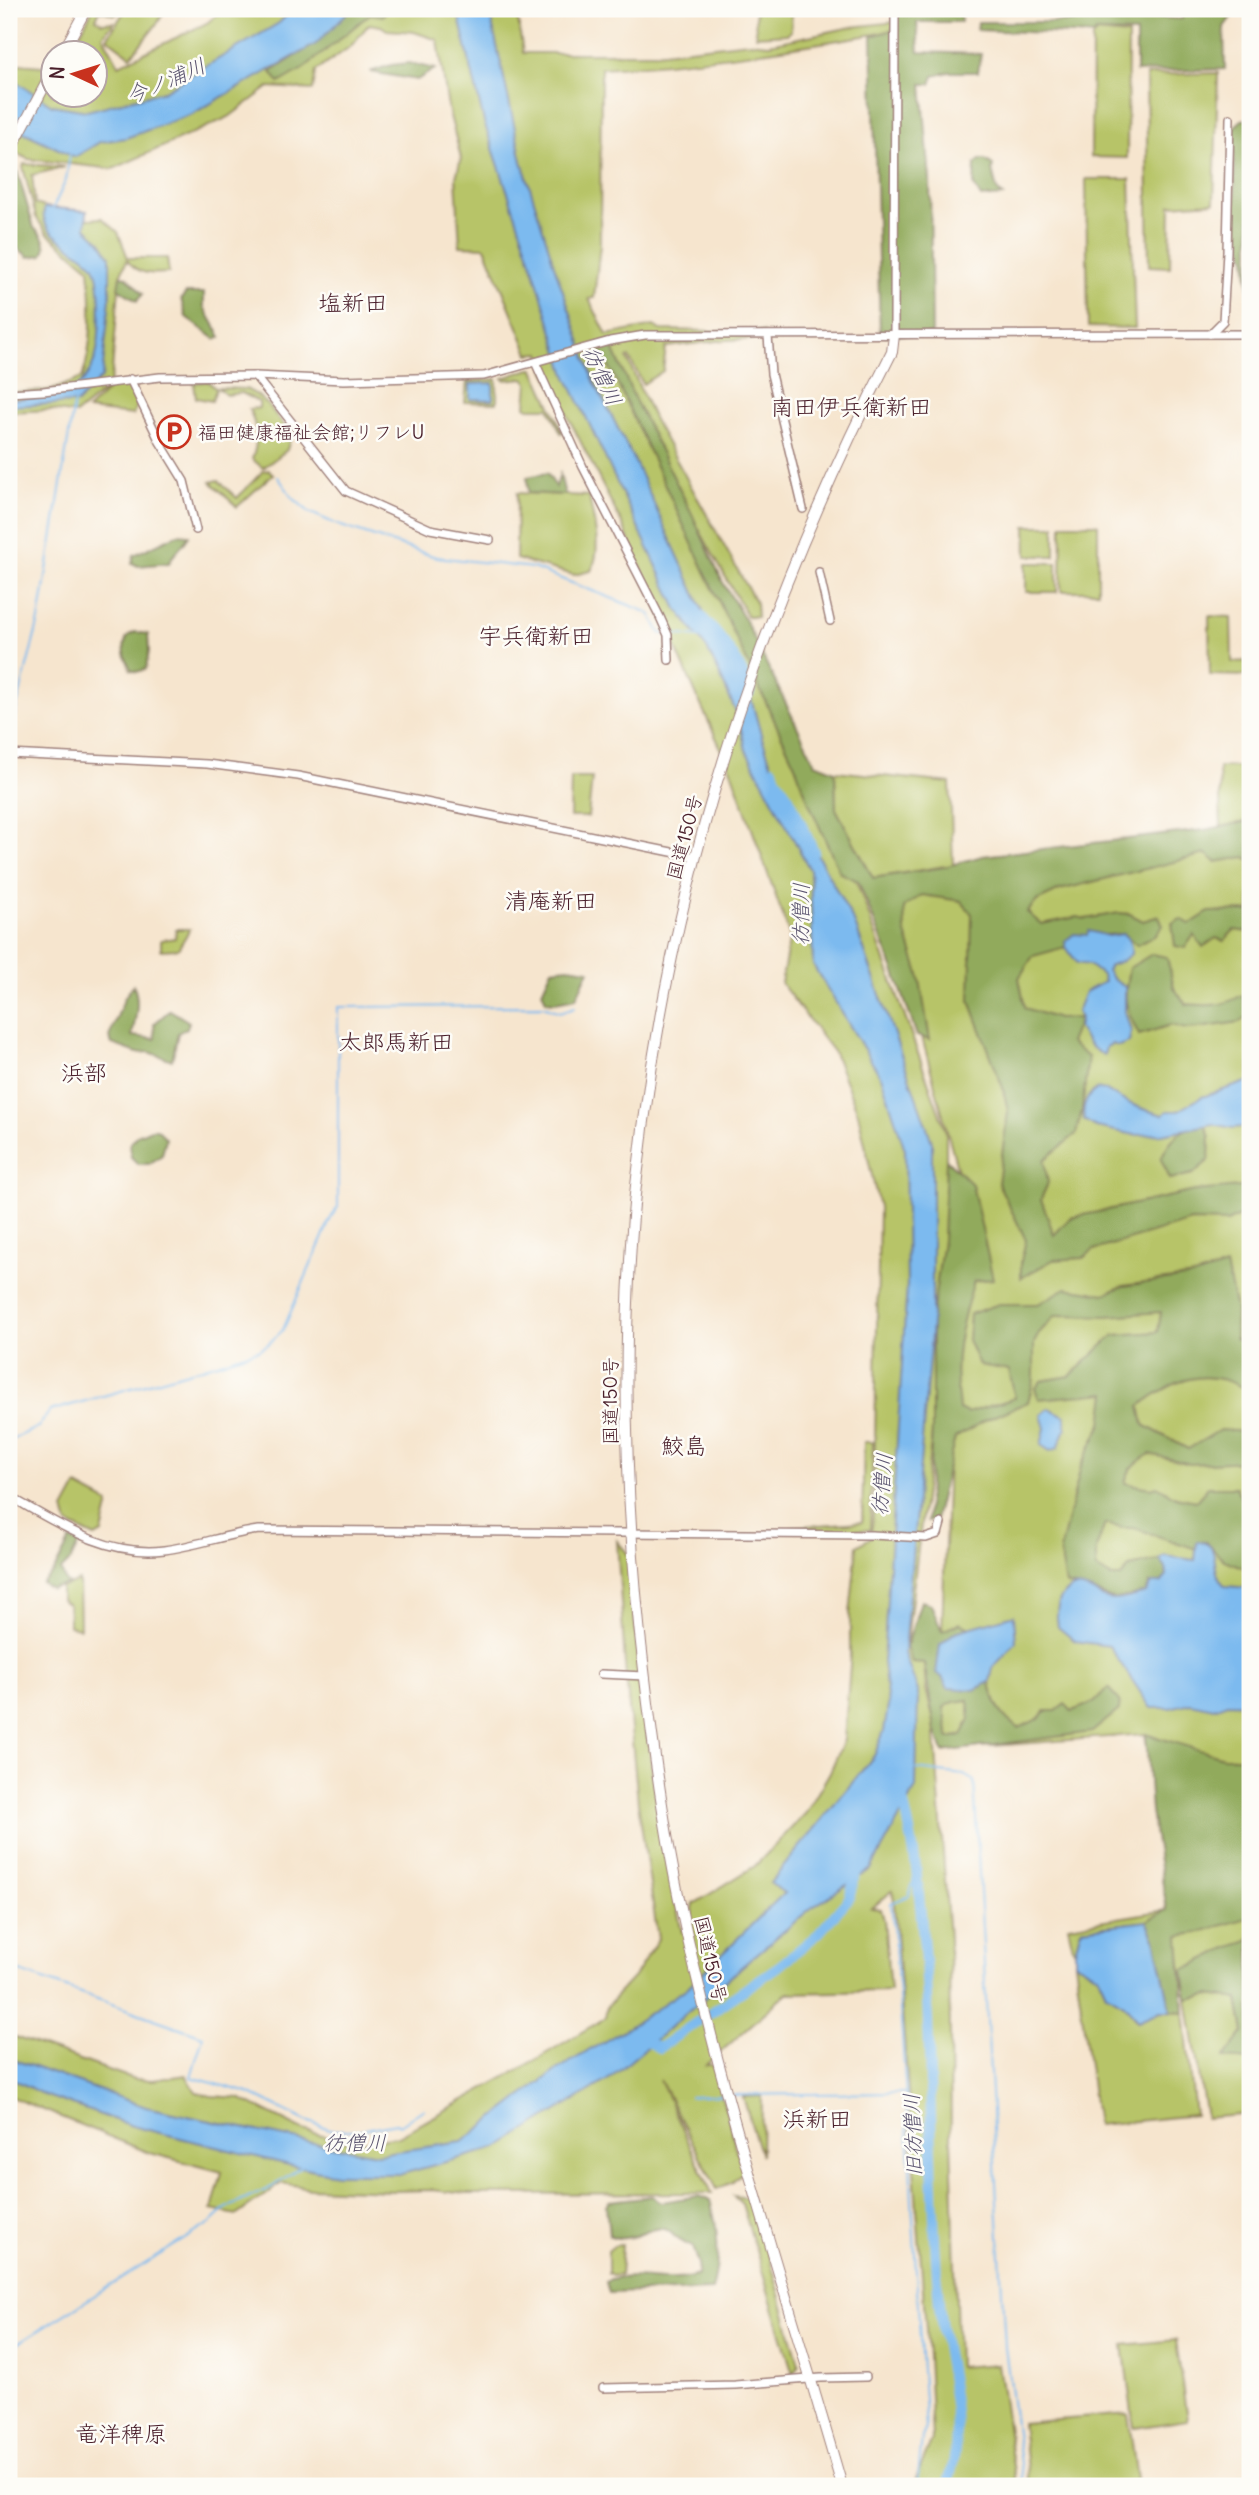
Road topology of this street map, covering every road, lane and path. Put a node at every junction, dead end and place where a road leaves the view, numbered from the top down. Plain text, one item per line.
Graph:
1 (86, 9) edge
2 (895, 9) edge
3 (70, 38) edge
4 (38, 98) edge
5 (1230, 118) dead end
6 (9, 153) edge
7 (1209, 334) junction
8 (1250, 334) edge
9 (894, 335) junction
10 (768, 336) junction
11 (536, 363) junction
12 (255, 376) junction
13 (130, 379) junction
14 (9, 393) edge
15 (803, 509) dead end
16 (196, 530) dead end
17 (491, 540) dead end
18 (819, 572) dead end
19 (830, 621) dead end
20 (668, 660) dead end
21 (9, 754) edge
22 (696, 857) junction
23 (9, 1496) edge
24 (941, 1523) dead end
25 (631, 1534) junction
26 (601, 1674) dead end
27 (645, 1676) junction
28 (866, 2377) dead end
29 (811, 2380) junction
30 (603, 2388) dead end
31 (842, 2486) edge

1 - 3 highway
2 - 9 street
4 - 6 highway
5 - 7 street
7 - 8 street
7 - 9 street
9 - 10 street
9 - 22 highway, 国道150号
10 - 11 street
10 - 15 street
11 - 12 street
11 - 20 street
12 - 13 street
12 - 17 street
13 - 14 street
13 - 16 street
18 - 19 street
21 - 22 street
22 - 25 highway, 国道150号
23 - 25 street
24 - 25 street
25 - 27 highway, 国道150号
26 - 27 street
27 - 29 highway, 国道150号
28 - 29 street
29 - 30 street
29 - 31 highway, 国道150号

